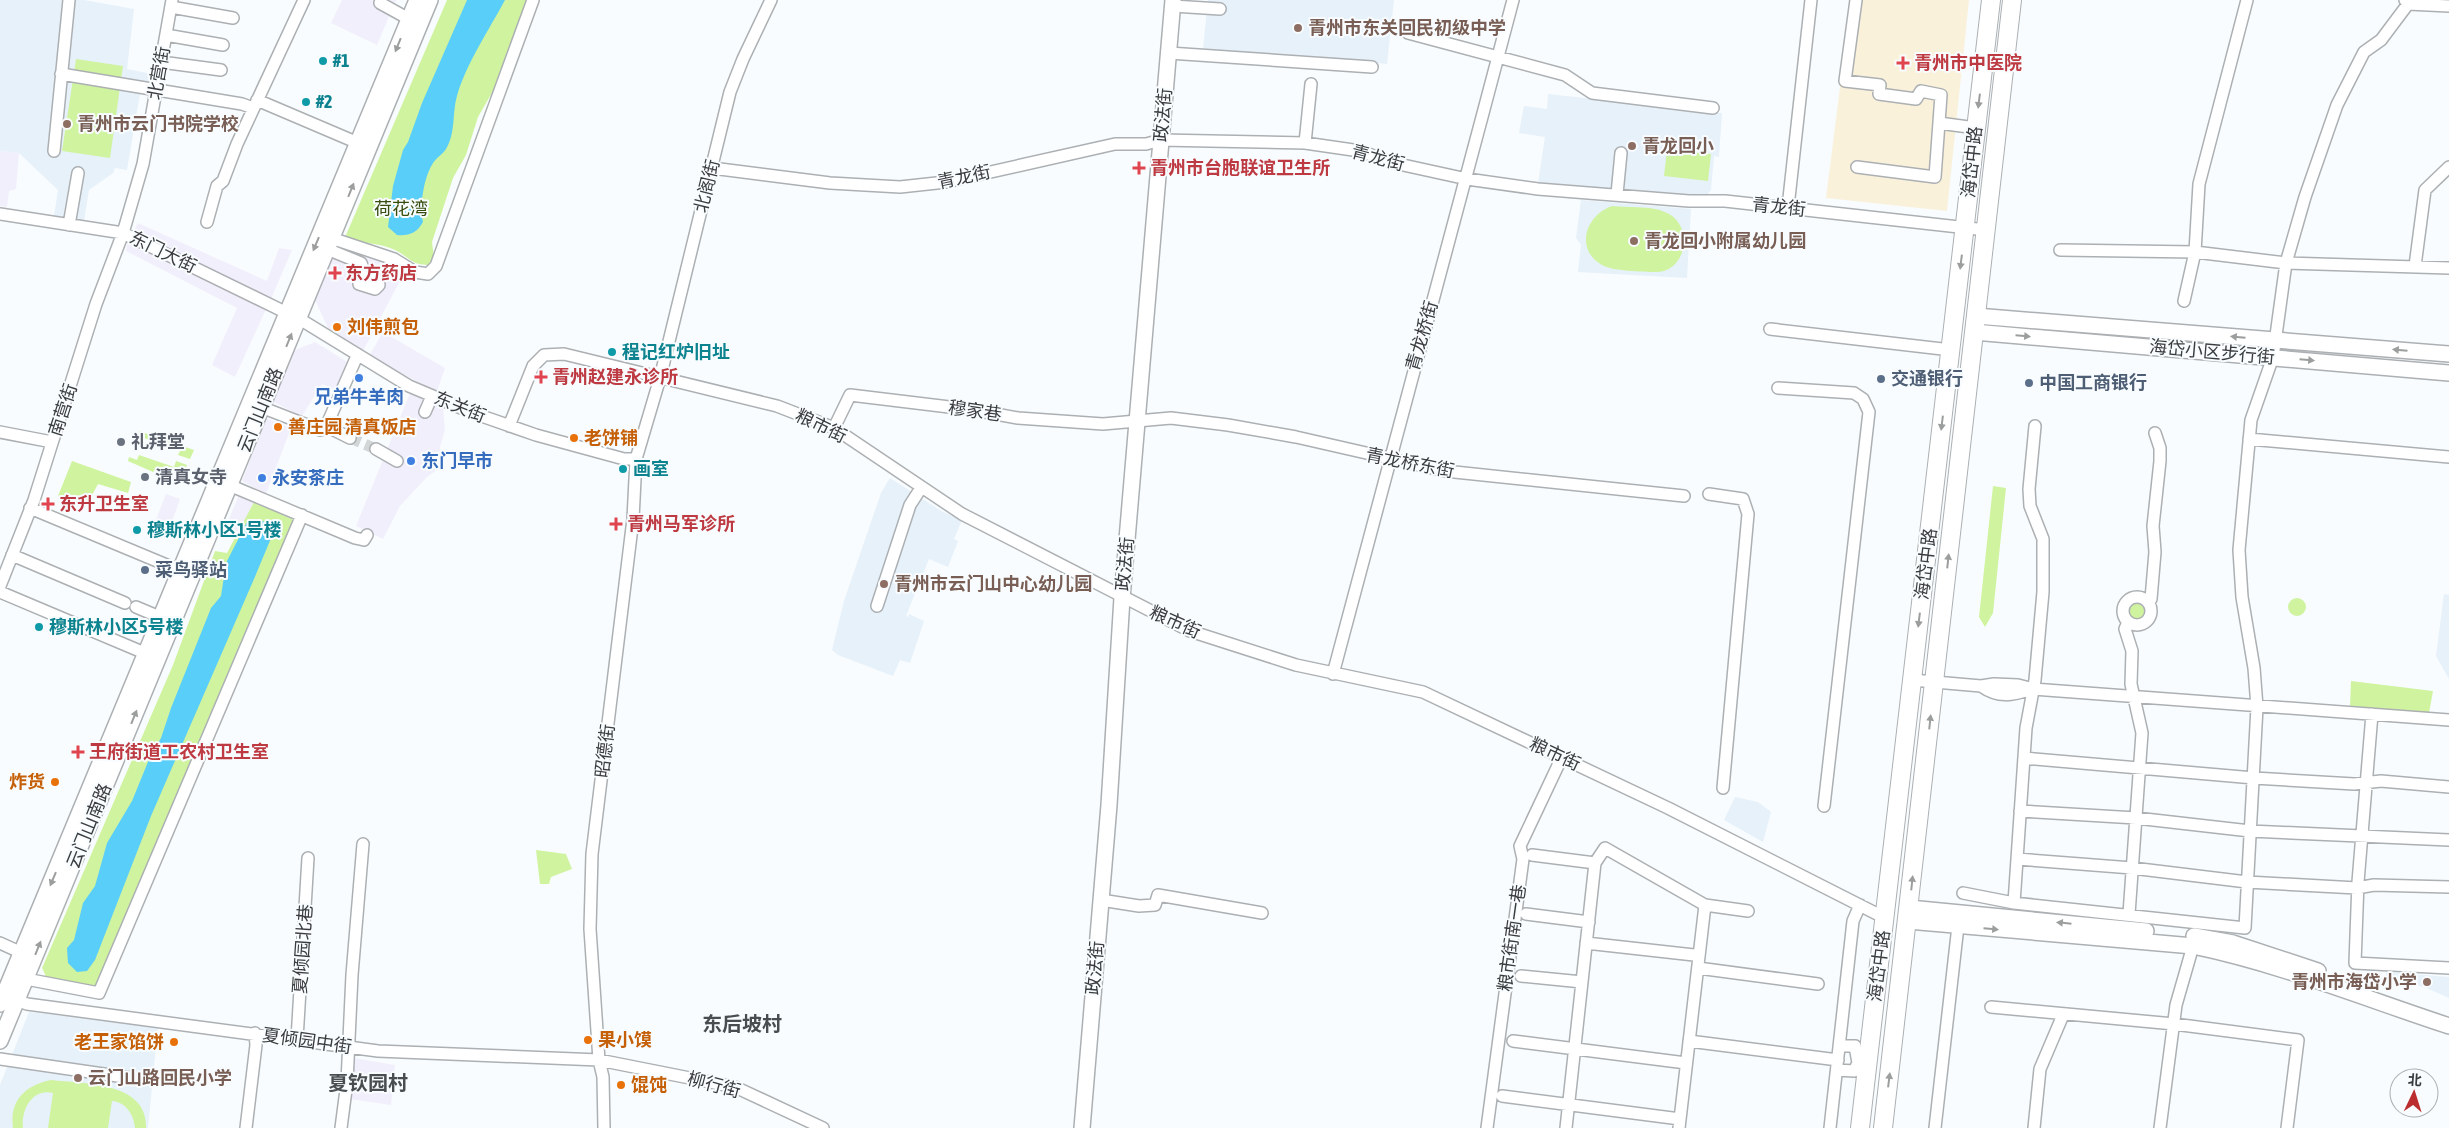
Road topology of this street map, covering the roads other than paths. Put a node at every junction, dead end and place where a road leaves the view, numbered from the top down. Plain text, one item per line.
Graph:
1 (69, 0) edge
2 (304, 0) edge
3 (417, 0) edge
4 (430, 0) edge
5 (533, 0) edge
6 (771, 0) edge
7 (1513, 0) edge
8 (1811, 0) edge
9 (1856, 0) edge
10 (1991, 0) edge
11 (2012, 0) edge
12 (2247, 0) edge
13 (2407, 2) edge
14 (380, 3) dead end
15 (1173, 3) edge
16 (172, 4) edge
17 (2449, 6) edge
18 (1220, 9) dead end
19 (233, 18) dead end
20 (409, 19) junction
21 (1408, 33) dead end
22 (166, 35) junction
23 (224, 45) dead end
24 (1169, 53) junction
25 (1498, 57) junction
26 (161, 62) junction
27 (1372, 67) dead end
28 (222, 70) dead end
29 (61, 74) junction
30 (1311, 84) dead end
31 (156, 89) junction
32 (255, 104) junction
33 (1712, 108) dead end
34 (1939, 123) junction
35 (1976, 128) junction
36 (1161, 140) junction
37 (358, 143) junction
38 (1305, 143) junction
39 (54, 151) dead end
40 (1621, 153) dead end
41 (1857, 167) dead end
42 (2449, 167) edge
43 (712, 168) junction
44 (78, 173) dead end
45 (1467, 179) junction
46 (1617, 194) junction
47 (1783, 207) junction
48 (0, 214) edge
49 (207, 222) dead end
50 (69, 225) junction
51 (1965, 228) junction
52 (1986, 230) junction
53 (123, 233) junction
54 (329, 244) junction
55 (2060, 250) dead end
56 (2195, 252) junction
57 (2286, 263) junction
58 (2415, 266) junction
59 (2449, 268) edge
60 (364, 271) dead end
61 (2184, 302) dead end
62 (292, 316) junction
63 (1975, 324) junction
64 (1770, 329) dead end
65 (2276, 340) junction
66 (1951, 350) junction
67 (2449, 354) edge
68 (358, 356) junction
69 (2273, 357) junction
70 (2449, 372) edge
71 (660, 378) junction
72 (1778, 388) dead end
73 (432, 396) junction
74 (262, 407) junction
75 (425, 412) dead end
76 (1138, 421) junction
77 (326, 426) junction
78 (509, 426) junction
79 (2035, 426) dead end
80 (834, 428) junction
81 (0, 432) edge
82 (2155, 433) dead end
83 (350, 438) tunnel mouth
84 (2249, 439) junction
85 (52, 442) junction
86 (376, 449) tunnel mouth
87 (2449, 457) edge
88 (636, 459) junction
89 (1388, 460) junction
90 (397, 461) dead end
91 (229, 484) junction
92 (921, 488) junction
93 (1709, 494) dead end
94 (1684, 496) dead end
95 (30, 508) junction
96 (212, 509) junction
97 (302, 515) junction
98 (367, 535) dead end
99 (12, 555) junction
100 (181, 571) junction
101 (0, 586) edge
102 (0, 592) edge
103 (1122, 598) junction
104 (2148, 602) junction
105 (125, 603) dead end
106 (877, 606) dead end
107 (136, 607) dead end
108 (162, 618) junction
109 (2128, 622) junction
110 (147, 654) junction
111 (1333, 674) junction
112 (1912, 680) junction
113 (1935, 682) junction
114 (2032, 689) junction
115 (2135, 696) junction
116 (2257, 706) junction
117 (2372, 714) junction
118 (2449, 720) edge
119 (1562, 757) junction
120 (2024, 758) junction
121 (2140, 768) junction
122 (2254, 778) junction
123 (2365, 781) junction
124 (2449, 787) edge
125 (1723, 788) dead end
126 (1824, 806) dead end
127 (2020, 811) junction
128 (2136, 818) junction
129 (2250, 831) junction
130 (2361, 836) junction
131 (2449, 840) edge
132 (363, 844) dead end
133 (1532, 855) dead end
134 (308, 858) dead end
135 (2016, 859) junction
136 (1595, 863) junction
137 (2132, 868) junction
138 (2247, 882) junction
139 (2449, 887) edge
140 (2358, 888) junction
141 (1963, 893) dead end
142 (1101, 900) junction
143 (2014, 903) junction
144 (1705, 905) junction
145 (1860, 905) junction
146 (1748, 911) dead end
147 (1262, 913) dead end
148 (1526, 914) dead end
149 (1908, 914) junction
150 (2129, 914) junction
151 (1885, 918) junction
152 (1589, 922) junction
153 (1958, 926) junction
154 (1586, 942) junction
155 (0, 943) edge
156 (2193, 946) junction
157 (22, 953) junction
158 (1694, 955) dead end
159 (1698, 968) junction
160 (2449, 968) edge
161 (1521, 976) dead end
162 (26, 979) junction
163 (1582, 982) junction
164 (1818, 984) dead end
165 (16, 1000) junction
166 (0, 1004) edge
167 (1991, 1007) dead end
168 (2063, 1015) junction
169 (2449, 1017) edge
170 (2174, 1024) junction
171 (2449, 1026) edge
172 (255, 1033) junction
173 (296, 1039) junction
174 (0, 1041) edge
175 (1513, 1041) dead end
176 (1689, 1041) junction
177 (348, 1046) junction
178 (1840, 1046) junction
179 (1575, 1048) junction
180 (0, 1059) edge
181 (600, 1060) junction
182 (1686, 1063) junction
183 (1863, 1063) junction
184 (1838, 1065) junction
185 (138, 1080) dead end
186 (1502, 1096) dead end
187 (1568, 1104) junction
188 (1680, 1123) edge
189 (246, 1128) edge
190 (341, 1128) edge
191 (604, 1128) edge
192 (823, 1128) edge
193 (1082, 1128) edge
194 (1487, 1128) edge
195 (1566, 1128) edge
196 (1830, 1128) edge
197 (1860, 1128) edge
198 (1883, 1128) edge
199 (1935, 1128) edge
200 (2034, 1128) edge
201 (2160, 1128) edge
202 (2287, 1128) edge

1 - 29 street
2 - 32 street
3 - 20 street, 云门山南路
54 -> 4 street, 云门山南路
5 - 54 street
6 - 43 street, 北阁街
7 - 25 street, 青龙桥街
8 - 47 street
9 - 34 street
10 -> 35 main road, 海岱中路
11 - 52 main road, 海岱中路
12 - 56 street
13 - 17 street
13 - 57 street
14 - 20 street
15 - 18 street
15 - 24 street, 政法街
16 - 19 street
16 - 22 street, 北营街
20 -> 37 street, 云门山南路
21 - 25 street
22 - 23 street
22 - 26 street, 北营街
24 - 27 street
24 - 36 street, 政法街
25 - 33 street
25 - 45 street, 青龙桥街
26 - 28 street
26 - 31 street, 北营街
29 - 31 street
29 - 39 street
30 - 38 street
31 - 32 street
31 - 53 street, 北营街
32 - 37 street
32 - 49 street
34 - 35 street
34 - 41 street
35 - 51 main road, 海岱中路
36 - 38 street, 青龙街
36 - 43 street, 青龙街
36 - 76 street, 政法街
37 -> 62 street, 云门山南路
38 - 45 street, 青龙街
40 - 46 street
42 - 58 street
43 - 71 street, 北阁街
44 - 50 street
45 - 46 street, 青龙街
45 - 89 street, 青龙桥街
46 - 47 street, 青龙街
47 - 51 street, 青龙街
48 - 50 street, 东门大街
50 - 53 street, 东门大街
51 - 52 street, 青龙街
51 -> 66 main road, 海岱中路
52 - 63 main road, 海岱中路
53 - 62 street, 东门大街
53 - 85 street, 南营街
54 - 60 street
54 - 62 street, 云门山南路
55 - 56 street
56 - 57 street
56 - 61 street
57 - 58 street
57 - 65 street
58 - 59 street
62 - 68 street, 东关街
74 -> 62 street, 云门山南路
62 - 96 street, 云门山南路
65 -> 63 street, 海岱小区步行街
63 -> 69 street, 海岱小区步行街
113 -> 63 main road, 海岱中路
64 - 66 street
67 -> 65 street, 海岱小区步行街
65 - 69 street
66 -> 112 main road, 海岱中路
68 - 73 street, 东关街
68 - 77 street
69 -> 70 street, 海岱小区步行街
69 - 84 street
71 - 78 street, 粮市街
71 - 80 street, 粮市街
71 - 88 street, 昭德街
72 - 126 street
73 - 75 street
73 - 78 street, 东关街
74 - 77 street
74 - 91 street, 云门山南路
76 - 80 street, 穆家巷
76 - 89 street, 青龙桥东街
76 - 103 street, 政法街
77 - 83 street
78 - 88 street, 东关街
79 - 114 street
80 - 92 street, 粮市街
81 - 85 street
82 - 104 street
84 - 87 street
84 - 116 street
85 - 95 street, 南营街
86 - 90 street
88 - 181 street, 昭德街
89 - 94 street, 青龙桥东街
89 - 111 street, 青龙桥街
91 - 96 street, 云门山南路
91 - 97 street
92 - 103 street, 粮市街
92 - 106 street
93 - 125 street
95 - 99 street, 南营街
95 - 100 street
96 - 100 street, 云门山南路
162 -> 96 street, 云门山南路
97 - 98 street
97 - 162 street
99 - 101 street, 南营街
99 - 105 street
100 - 108 street, 云门山南路
102 - 110 street
103 - 111 street, 粮市街
103 - 142 street, 政法街
104 - 109 street
104 - 109 street
107 - 108 street
108 - 110 street, 云门山南路
109 - 115 street
110 -> 157 street, 云门山南路
111 - 119 street, 粮市街
112 - 113 street
112 - 151 main road, 海岱中路
113 - 114 street
149 -> 113 main road, 海岱中路
114 - 115 street
114 - 120 street
115 - 116 street
115 - 121 street
116 - 117 street
116 - 122 street
117 - 118 street
117 - 123 street
119 - 145 street, 粮市街
119 - 194 street, 粮市街南一巷
120 - 121 street
120 - 127 street
121 - 122 street
121 - 128 street
122 - 123 street
122 - 129 street
123 - 124 street
123 - 130 street
127 - 128 street
127 - 135 street
128 - 129 street
128 - 137 street
129 - 130 street
129 - 138 street
130 - 131 street
130 - 140 street
132 - 177 street
133 - 136 street
134 - 173 street, 夏倾园北巷
135 - 137 street
135 - 143 street
136 - 144 street
136 - 152 street
137 - 138 street
137 - 150 street
138 - 140 street
138 - 150 street
139 - 140 street
140 - 160 street
141 - 143 street
142 - 147 street
142 - 193 street, 政法街
143 - 150 street
144 - 146 street
144 - 159 street
145 - 151 street, 粮市街
145 - 178 street
148 - 152 street
149 - 153 street
169 -> 149 street
198 -> 149 main road, 海岱中路
151 - 183 main road, 海岱中路
152 - 154 street
153 -> 156 street
153 - 199 street
154 - 158 street
154 - 163 street
155 - 157 street
156 - 170 street
156 - 171 street
157 - 166 street, 云门山南路
159 - 164 street
159 - 176 street
161 - 163 street
162 - 165 street, 云门山南路
163 - 179 street
165 - 172 street, 夏倾园中街
165 - 174 street, 云门山南路
167 - 168 street
168 - 170 street
168 - 200 street
170 - 201 street
170 - 202 street
172 - 173 street, 夏倾园中街
172 - 189 street
173 - 177 street, 夏倾园中街
175 - 179 street
176 - 182 street
176 - 184 street
177 - 181 street, 夏倾园中街
177 - 190 street
178 - 183 street
178 - 184 street
179 - 182 street
179 - 187 street
180 - 185 street
181 - 191 street, 昭德街
181 - 192 street, 柳行街
182 - 188 street
183 - 184 street
183 - 197 main road, 海岱中路
184 - 196 street
186 - 187 street
187 - 188 street
187 - 195 street

